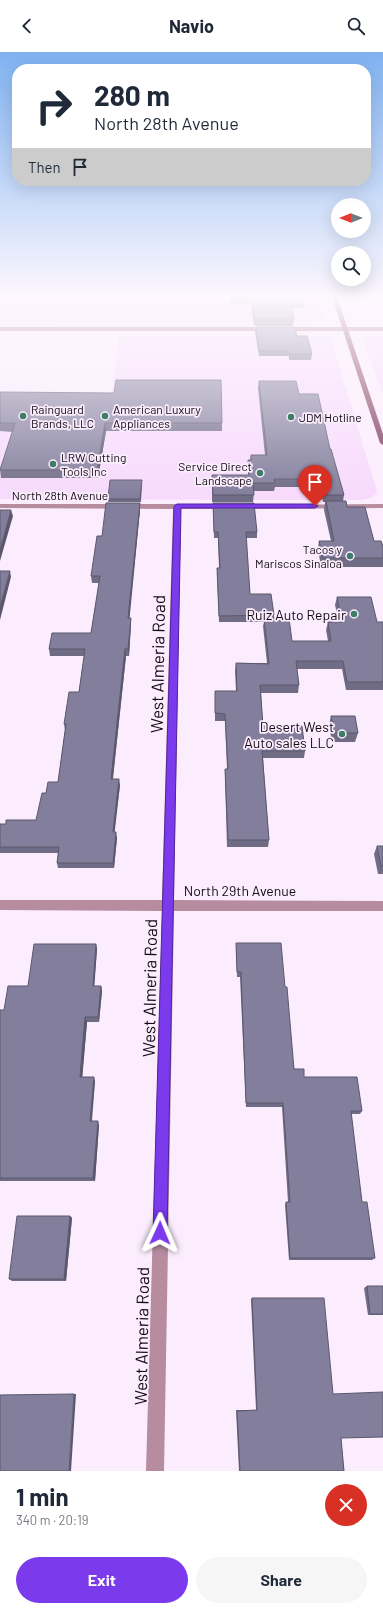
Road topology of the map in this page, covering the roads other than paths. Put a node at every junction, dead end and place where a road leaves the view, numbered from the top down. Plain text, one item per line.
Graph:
1 (356, 363) edge
2 (381, 431) edge
3 (383, 444) edge
4 (0, 506) edge
5 (177, 506) junction
6 (383, 506) edge
7 (0, 905) edge
8 (168, 905) junction
9 (383, 906) edge
10 (155, 1471) edge

1 - 2 main road
2 - 3 main road
4 - 5 street, North 28th Avenue
5 - 6 street, North 28th Avenue
5 - 8 street, West Almeria Road
7 - 8 street, North 29th Avenue
8 - 9 street, North 29th Avenue
8 - 10 street, West Almeria Road

